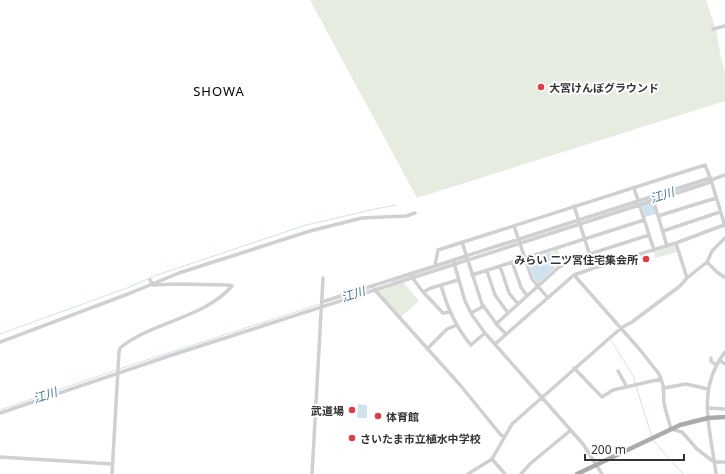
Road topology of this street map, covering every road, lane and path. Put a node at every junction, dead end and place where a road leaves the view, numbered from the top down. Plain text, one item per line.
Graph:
1 (725, 26) edge
2 (713, 29) dead end
3 (725, 175) edge
4 (710, 179) junction
5 (634, 188) junction
6 (653, 198) junction
7 (716, 198) junction
8 (639, 203) junction
9 (574, 206) junction
10 (720, 212) junction
11 (415, 213) dead end
12 (658, 216) junction
13 (644, 220) junction
14 (579, 222) junction
15 (514, 226) junction
16 (725, 226) edge
17 (663, 231) junction
18 (649, 235) junction
19 (725, 238) edge
20 (584, 239) junction
21 (519, 241) junction
22 (462, 242) junction
23 (676, 243) junction
24 (668, 246) junction
25 (654, 250) junction
26 (589, 254) junction
27 (467, 258) junction
28 (525, 258) junction
29 (453, 262) junction
30 (512, 262) junction
31 (707, 262) junction
32 (435, 265) junction
33 (500, 266) junction
34 (594, 268) junction
35 (486, 271) junction
36 (411, 275) junction
37 (472, 275) junction
38 (574, 275) junction
39 (725, 276) edge
40 (323, 278) dead end
41 (687, 278) junction
42 (458, 280) junction
43 (151, 282) junction
44 (441, 285) junction
45 (538, 286) junction
46 (374, 289) junction
47 (423, 292) junction
48 (527, 296) junction
49 (547, 297) junction
50 (322, 304) junction
51 (518, 304) junction
52 (484, 306) junction
53 (450, 312) junction
54 (471, 313) junction
55 (508, 314) junction
56 (496, 324) junction
57 (456, 325) junction
58 (621, 328) junction
59 (485, 333) junction
60 (506, 334) junction
61 (0, 342) edge
62 (495, 344) junction
63 (427, 349) junction
64 (725, 352) edge
65 (711, 358) dead end
66 (719, 360) junction
67 (725, 364) edge
68 (716, 365) junction
69 (574, 368) junction
70 (618, 371) dead end
71 (118, 373) junction
72 (661, 379) junction
73 (627, 387) junction
74 (664, 388) junction
75 (708, 389) junction
76 (541, 398) junction
77 (707, 408) junction
78 (725, 409) edge
79 (0, 413) edge
80 (725, 417) edge
81 (708, 418) junction
82 (672, 429) junction
83 (571, 430) junction
84 (504, 437) junction
85 (0, 457) edge
86 (492, 459) junction
87 (714, 462) junction
88 (725, 462) edge
89 (113, 464) junction
90 (596, 464) junction
91 (112, 474) edge
92 (312, 474) edge
93 (468, 474) edge
94 (505, 474) edge
95 (521, 474) edge
96 (577, 474) edge
97 (602, 474) edge
98 (716, 474) edge

1 - 2 street
3 - 4 street
4 - 5 street
4 - 6 street
4 - 7 street
5 - 8 street
5 - 9 street
6 - 8 street
6 - 12 street
7 - 10 street
7 - 12 street
8 - 13 street
8 - 14 street
9 - 14 street
9 - 15 street
10 - 16 street
10 - 17 street
11 - 43 street
12 - 17 street
13 - 18 street
13 - 20 street
14 - 20 street
14 - 21 street
15 - 21 street
15 - 22 street
16 - 23 street
17 - 24 street
18 - 25 street
18 - 26 street
19 - 31 street
20 - 26 street
20 - 28 street
21 - 27 street
21 - 28 street
22 - 27 street
22 - 32 street
23 - 24 street
23 - 41 street
24 - 25 street
25 - 34 street
26 - 34 street
26 - 45 street
27 - 29 street
27 - 37 street
28 - 30 street
28 - 45 street
29 - 32 street
29 - 36 street
29 - 42 street
30 - 33 street
30 - 48 street
31 - 39 street
31 - 41 street
32 - 36 street
33 - 35 street
33 - 51 street
34 - 38 street
35 - 37 street
35 - 55 street
36 - 46 street
36 - 47 street
36 - 50 street
37 - 52 street
38 - 49 street
38 - 58 street
40 - 50 street
41 - 58 street
42 - 44 street
42 - 54 street
43 - 61 street
43 - 71 street
44 - 47 street
44 - 53 street
45 - 48 street
45 - 49 street
46 - 50 street
46 - 63 street
47 - 53 street
48 - 51 street
49 - 60 street
50 - 71 street
50 - 92 street
51 - 55 street
52 - 54 street
52 - 56 street
53 - 57 street
54 - 59 street
55 - 56 street
56 - 60 street
57 - 59 street
57 - 63 street
58 - 69 street
58 - 72 street
59 - 62 street
60 - 62 street
62 - 76 street
63 - 84 street
64 - 66 street
65 - 68 street
66 - 67 street
66 - 68 street
68 - 75 street
69 - 73 street
69 - 76 street
70 - 73 street
71 - 79 street
71 - 89 street
72 - 73 street
72 - 74 street
74 - 75 street
74 - 82 street
75 - 77 street
76 - 83 street
76 - 84 street
77 - 78 street
77 - 81 street
78 - 80 street
80 - 81 main road
81 - 82 main road
81 - 87 street
82 - 87 street
82 - 90 main road
83 - 90 street
83 - 95 street
84 - 86 street
85 - 89 street
86 - 93 street
86 - 94 street
87 - 88 street
87 - 98 street
89 - 91 street
90 - 96 main road
90 - 97 street

